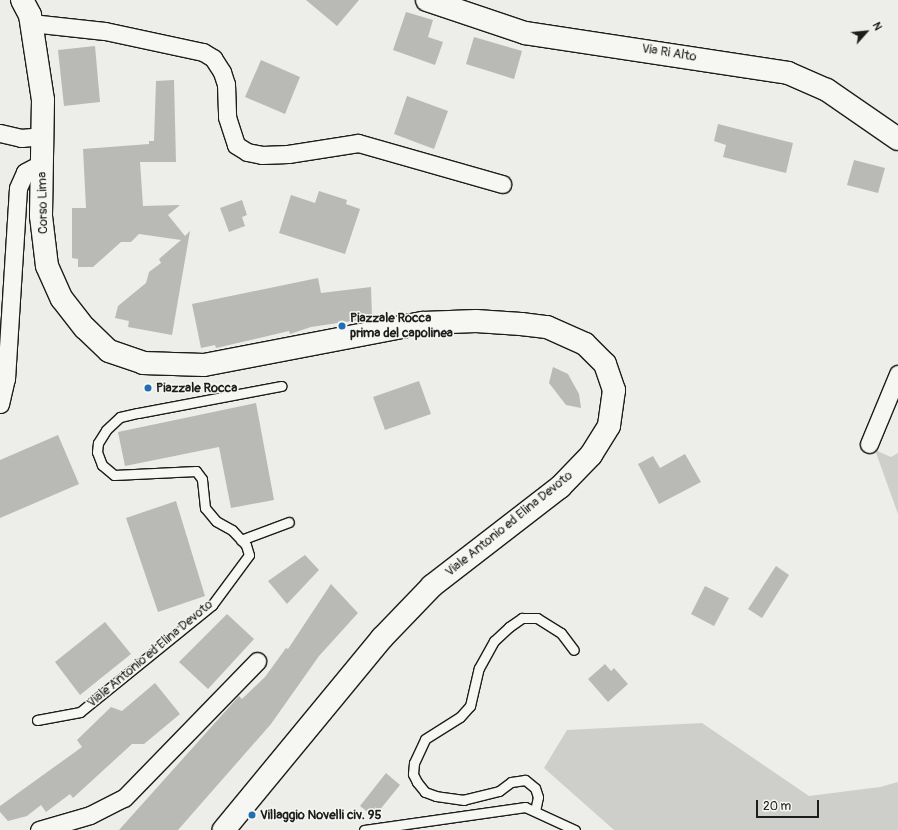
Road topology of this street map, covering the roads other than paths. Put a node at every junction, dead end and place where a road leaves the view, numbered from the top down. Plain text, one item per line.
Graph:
1 (22, 0) edge
2 (427, 0) edge
3 (31, 23) junction
4 (0, 133) edge
5 (43, 136) junction
6 (898, 139) edge
7 (43, 163) junction
8 (502, 184) dead end
9 (144, 364) joint
10 (898, 374) edge
11 (281, 386) dead end
12 (0, 404) edge
13 (870, 444) dead end
14 (289, 522) dead end
15 (241, 540) junction
16 (574, 650) dead end
17 (257, 661) dead end
18 (37, 720) dead end
19 (534, 811) junction
20 (39, 830) edge
21 (224, 830) edge
22 (364, 830) edge
23 (575, 830) edge

1 - 3 street, Corso Lima
2 - 6 street, Via Ri Alto
3 - 5 street, Corso Lima
3 - 8 street
4 - 5 street
5 - 7 street, Corso Lima
7 - 9 street, Corso Lima
7 - 12 street
9 - 21 street, Viale Antonio ed Elina Devoto
10 - 13 street
11 - 15 lane
14 - 15 lane
15 - 18 lane, Viale Antonio ed Elina Devoto
16 - 19 lane
17 - 20 street
19 - 22 lane
19 - 23 lane

